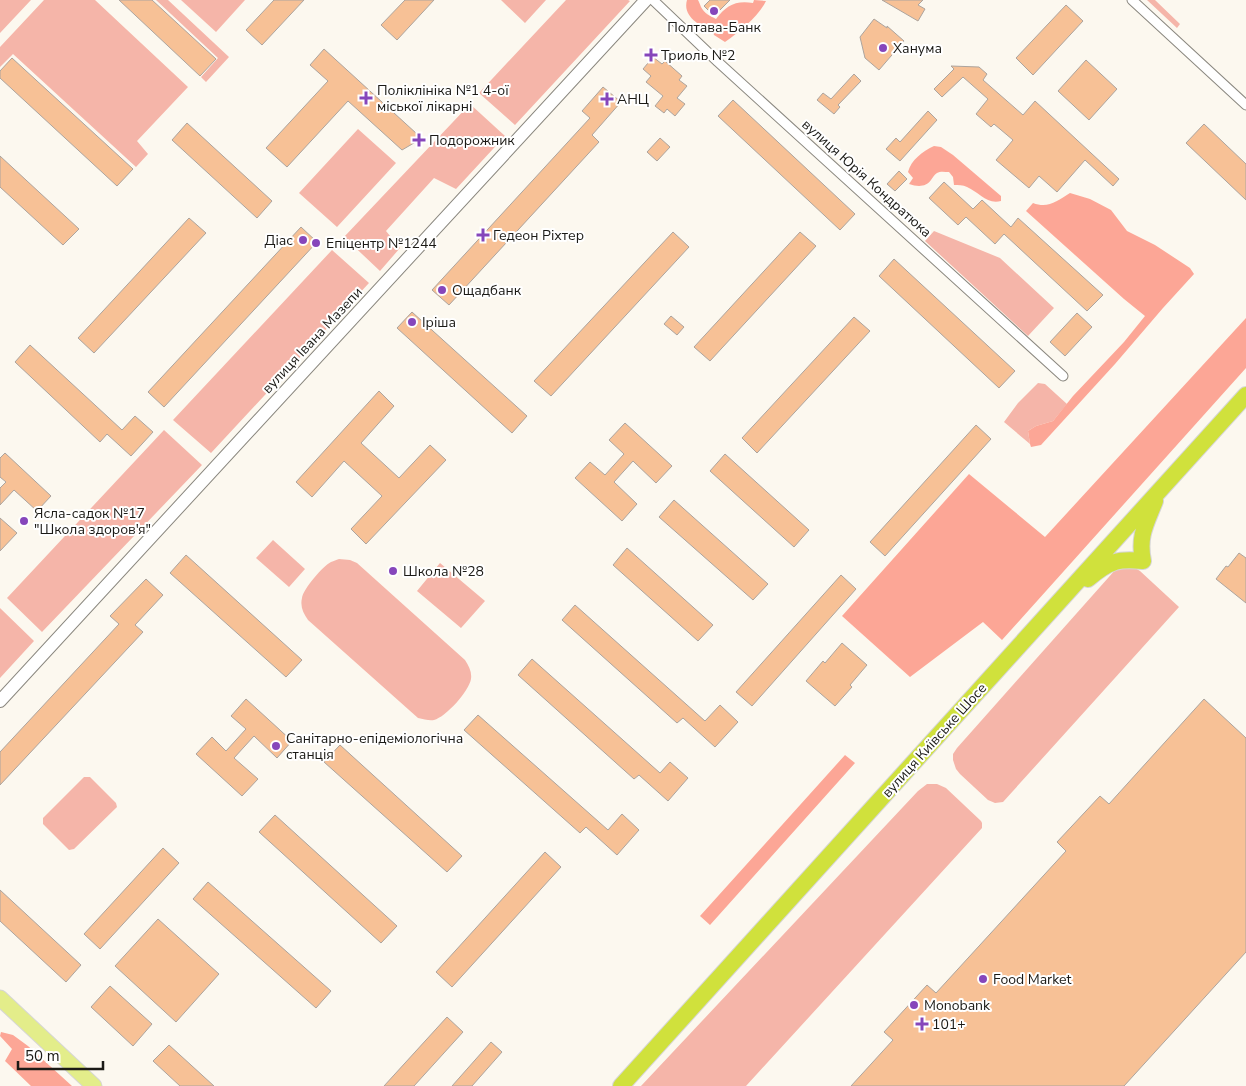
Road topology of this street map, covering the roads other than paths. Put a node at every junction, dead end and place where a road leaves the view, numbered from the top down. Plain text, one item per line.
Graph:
1 (646, 0) edge
2 (652, 0) edge
3 (1132, 0) edge
4 (1246, 105) edge
5 (1063, 376) dead end
6 (1246, 395) edge
7 (1158, 492) junction
8 (1056, 606) junction
9 (0, 701) edge
10 (0, 998) edge
11 (94, 1086) edge
12 (621, 1086) edge

1 - 9 main road, вулиця Івана Мазепи
2 - 5 street, вулиця Юрія Кондратюка
3 - 4 street
6 - 7 highway, вулиця Київське Шосе
7 - 8 highway, вулиця Київське Шосе
7 - 8 highway
8 - 12 highway, вулиця Київське Шосе
10 - 11 main road

